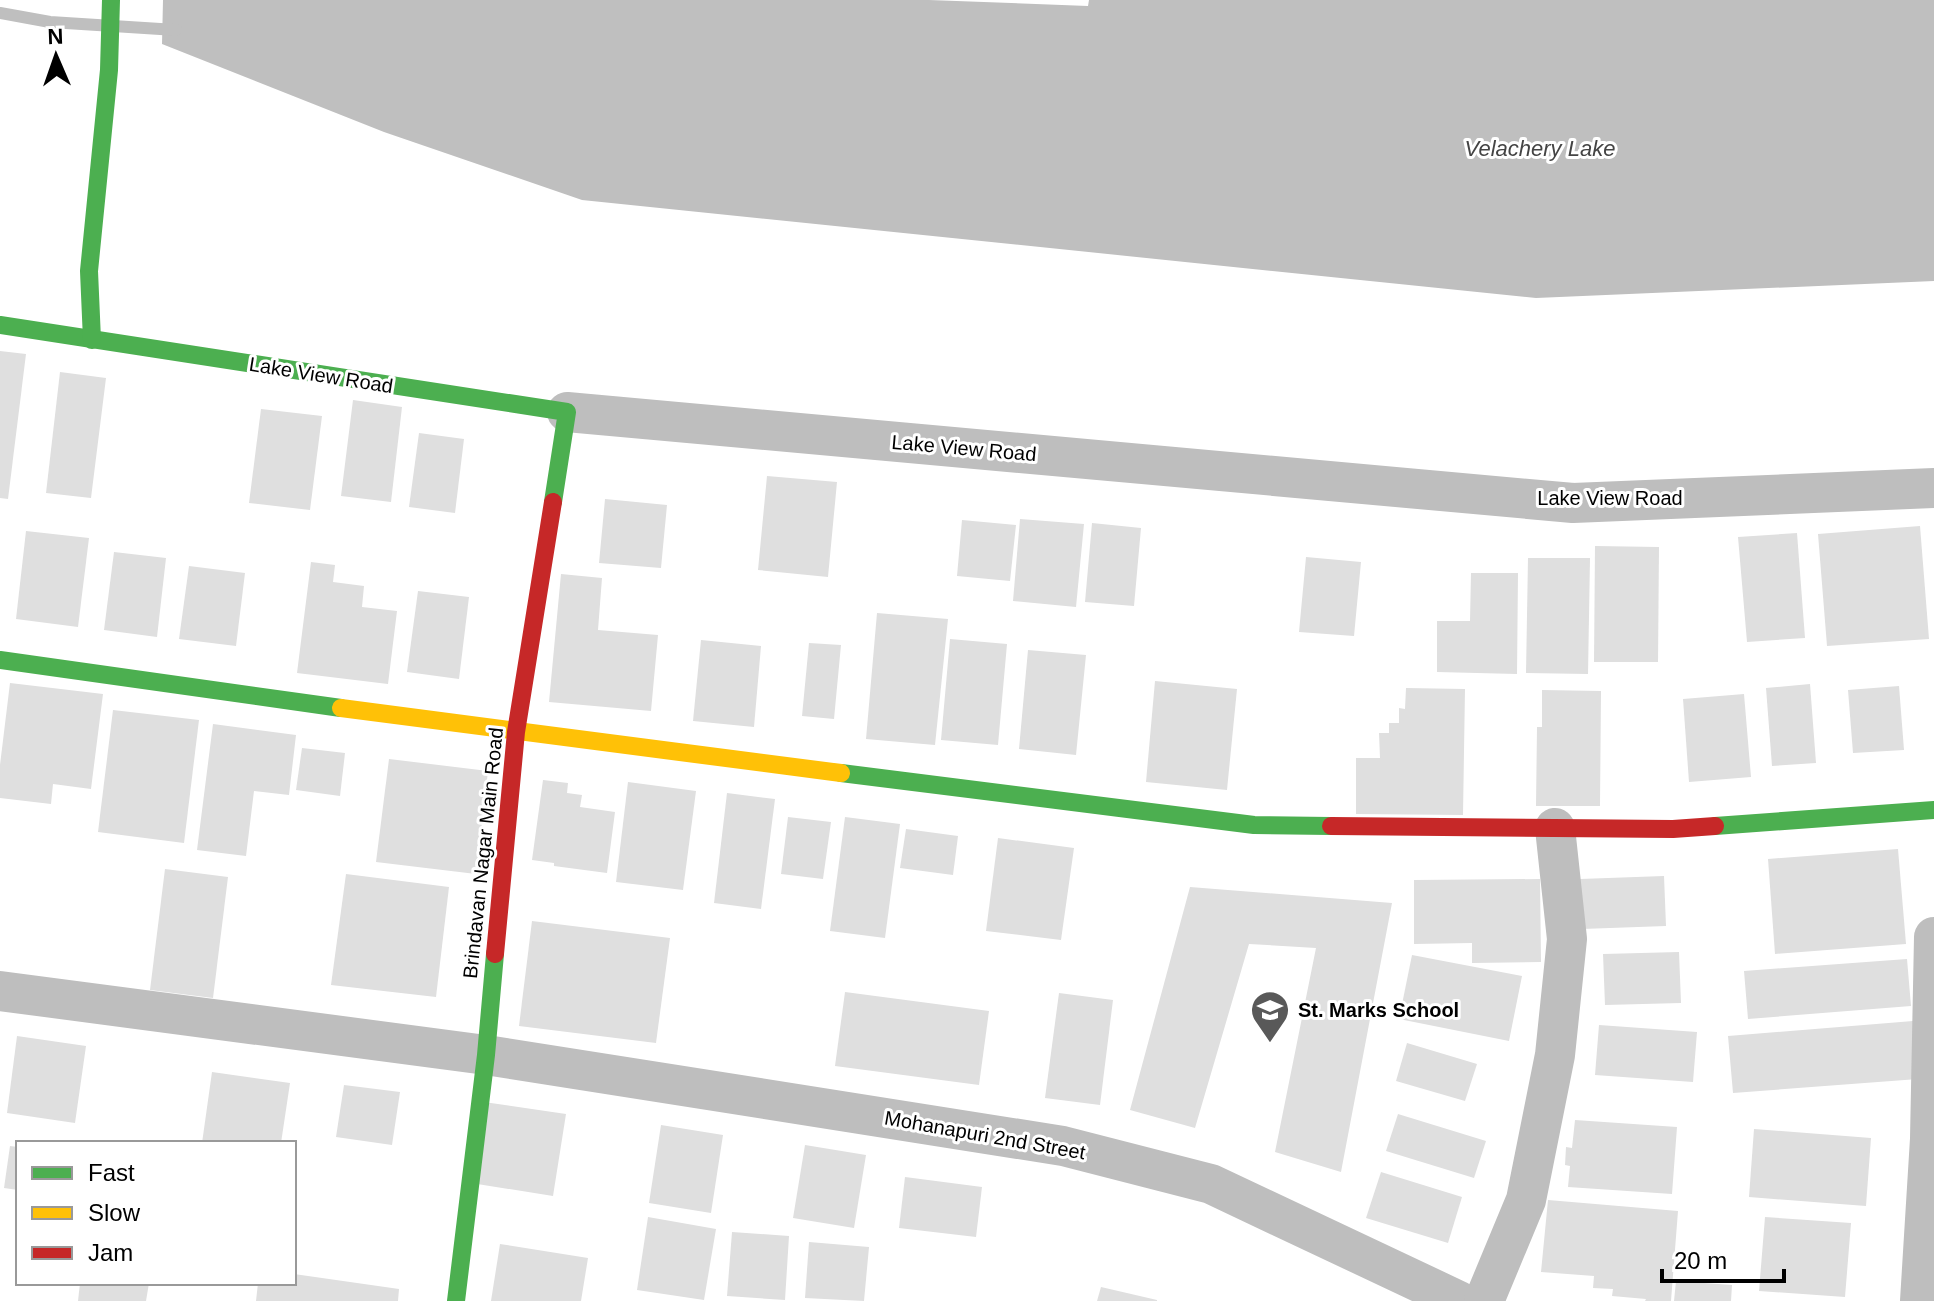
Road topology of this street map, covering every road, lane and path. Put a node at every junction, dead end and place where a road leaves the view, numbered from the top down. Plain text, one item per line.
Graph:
1 (111, 0) edge
2 (0, 325) edge
3 (92, 340) junction
4 (567, 412) junction
5 (1934, 488) edge
6 (0, 660) edge
7 (516, 732) junction
8 (1934, 810) edge
9 (1555, 828) junction
10 (1934, 937) edge
11 (0, 991) edge
12 (486, 1055) junction
13 (1932, 1139) edge
14 (456, 1301) edge
15 (1459, 1301) edge
16 (1484, 1301) edge
17 (1920, 1301) edge

1 - 3 street
2 - 3 street, Lake View Road
3 - 4 street, Lake View Road
4 - 5 street, Lake View Road
4 - 7 street, Brindavan Nagar Main Road
6 - 7 street
7 - 9 street
7 - 12 street, Brindavan Nagar Main Road
8 - 9 street
9 - 16 street
10 - 13 street
11 - 12 street, Mohanapuri 2nd Street
12 - 14 street, Brindavan Nagar Main Road
12 - 15 street, Mohanapuri 2nd Street
13 - 17 street

